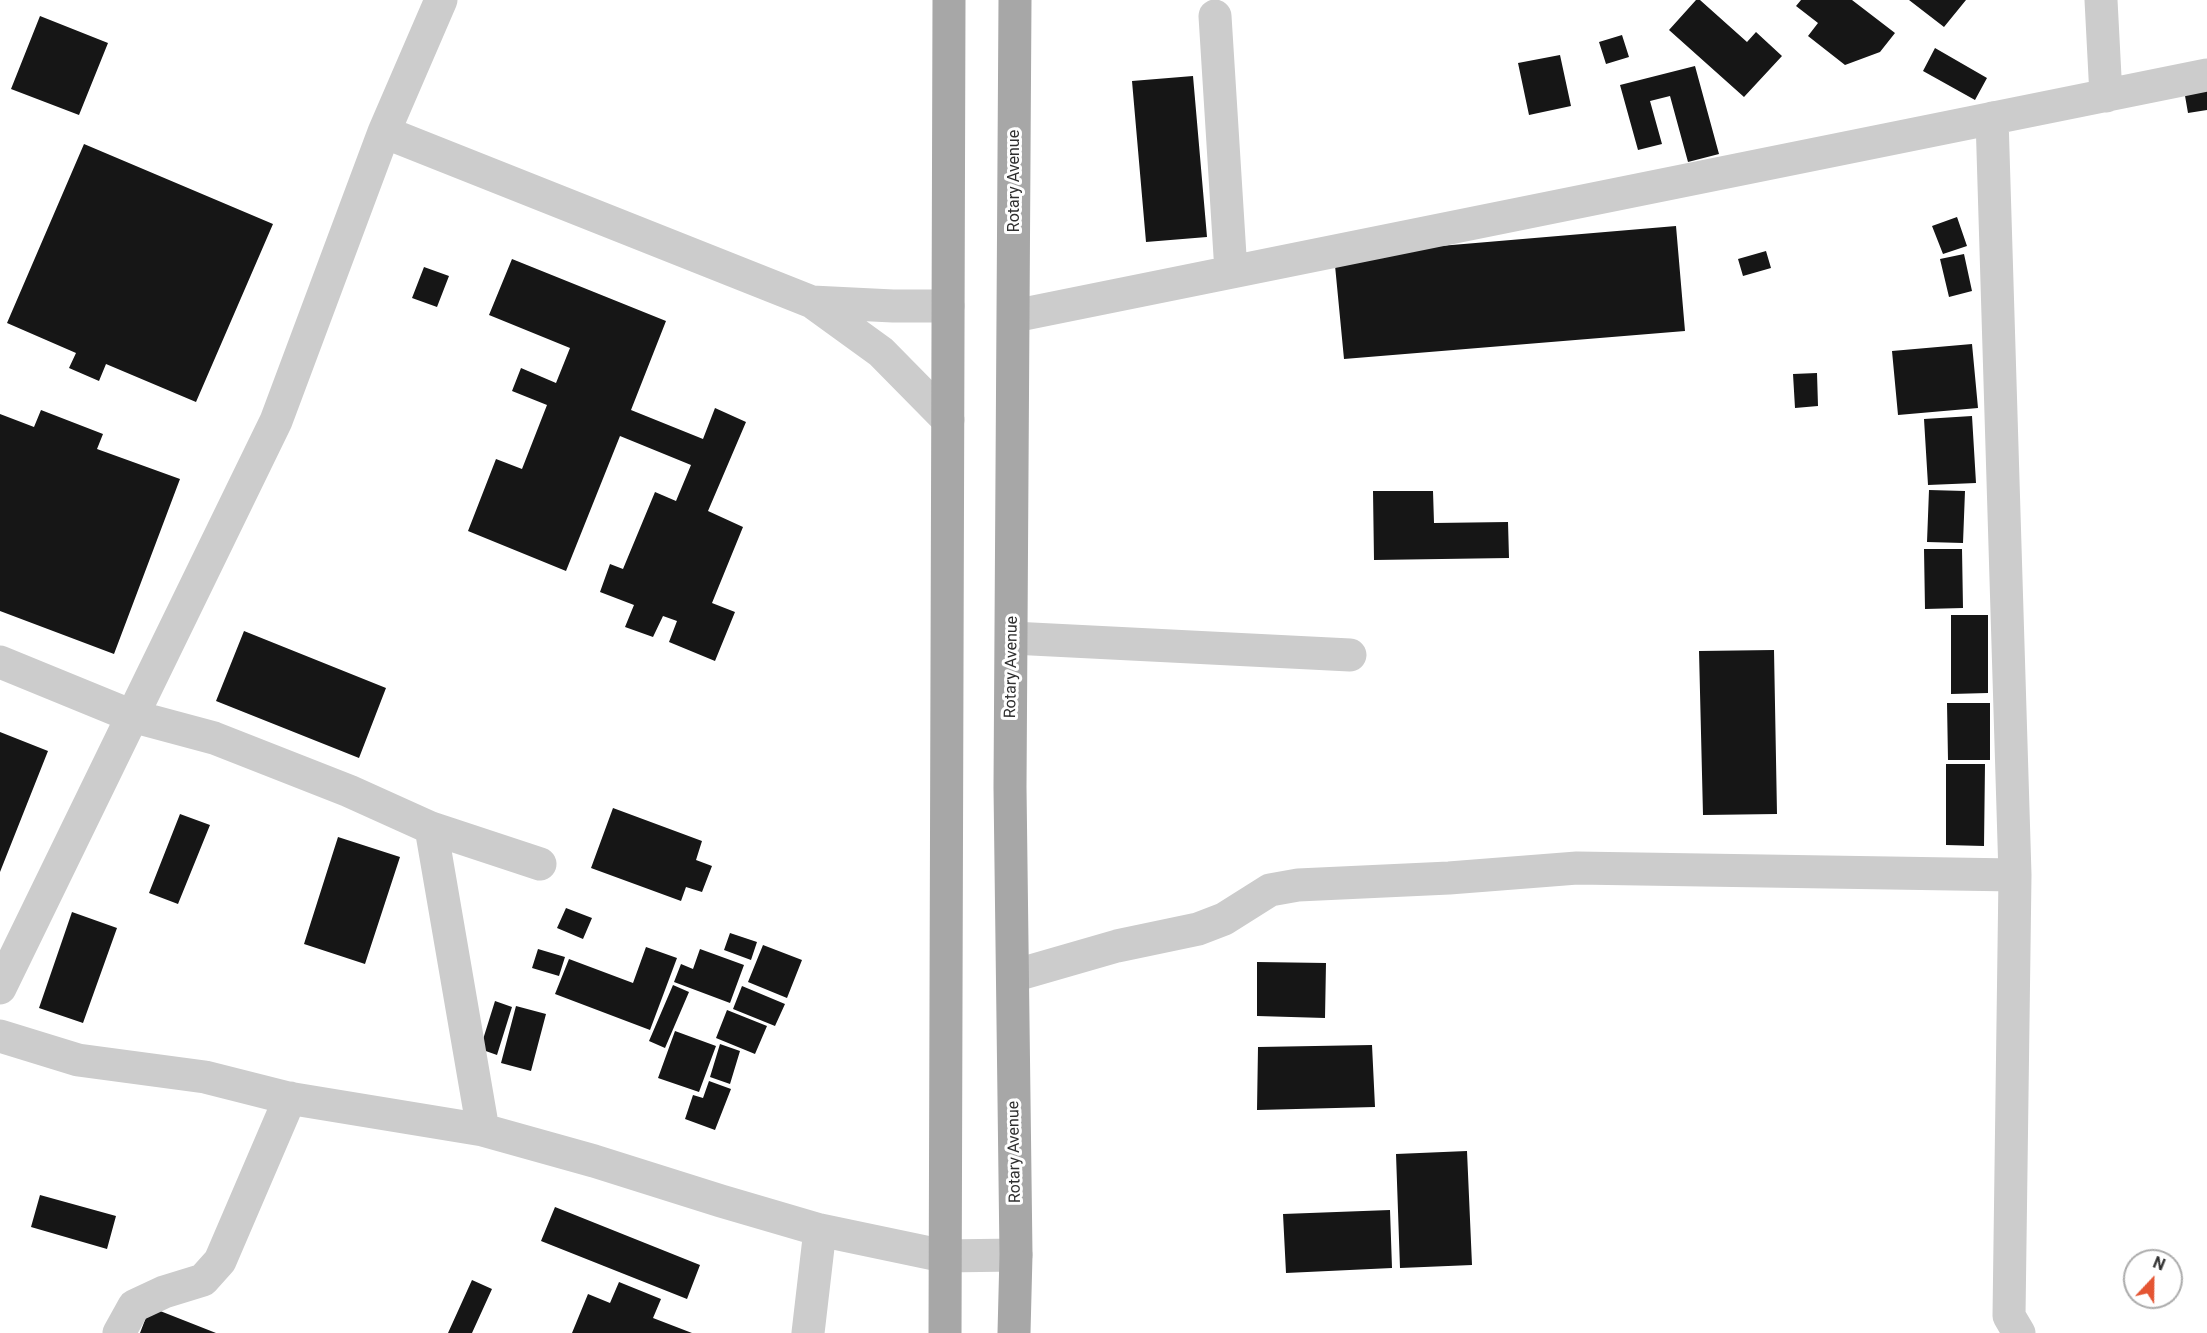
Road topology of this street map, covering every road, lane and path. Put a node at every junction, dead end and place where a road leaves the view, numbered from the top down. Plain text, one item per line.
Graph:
1 (441, 0) edge
2 (949, 0) edge
3 (1015, 0) edge
4 (2101, 0) edge
5 (1215, 16) dead end
6 (2207, 75) edge
7 (2106, 96) junction
8 (1992, 118) junction
9 (384, 132) junction
10 (1231, 272) junction
11 (812, 302) junction
12 (948, 306) junction
13 (1014, 316) junction
14 (948, 420) junction
15 (1012, 638) junction
16 (1350, 655) dead end
17 (0, 662) edge
18 (132, 716) junction
19 (431, 828) junction
20 (540, 864) dead end
21 (2014, 874) junction
22 (1013, 976) junction
23 (0, 988) edge
24 (0, 1036) edge
25 (290, 1098) junction
26 (483, 1130) junction
27 (820, 1230) junction
28 (1016, 1255) junction
29 (944, 1256) junction
30 (119, 1333) edge
31 (808, 1333) edge
32 (945, 1333) edge
33 (1014, 1333) edge
34 (2019, 1333) edge

1 - 9 street
2 - 12 main road
3 - 13 main road, Rotary Avenue
4 - 7 street
5 - 10 street
6 - 7 street
7 - 8 street
8 - 10 street
8 - 21 street
9 - 11 street
9 - 18 street
10 - 13 street
11 - 12 street
11 - 14 street
12 - 14 main road
13 - 15 main road, Rotary Avenue
14 - 29 main road
15 - 16 street
15 - 22 main road, Rotary Avenue
17 - 18 street
18 - 19 street
18 - 23 street
19 - 20 street
19 - 26 street
21 - 22 street
21 - 34 street
22 - 28 main road, Rotary Avenue
24 - 25 street
25 - 26 street
25 - 30 street
26 - 27 street
27 - 29 street
27 - 31 street
28 - 29 street
28 - 33 main road, Rotary Avenue
29 - 32 main road

